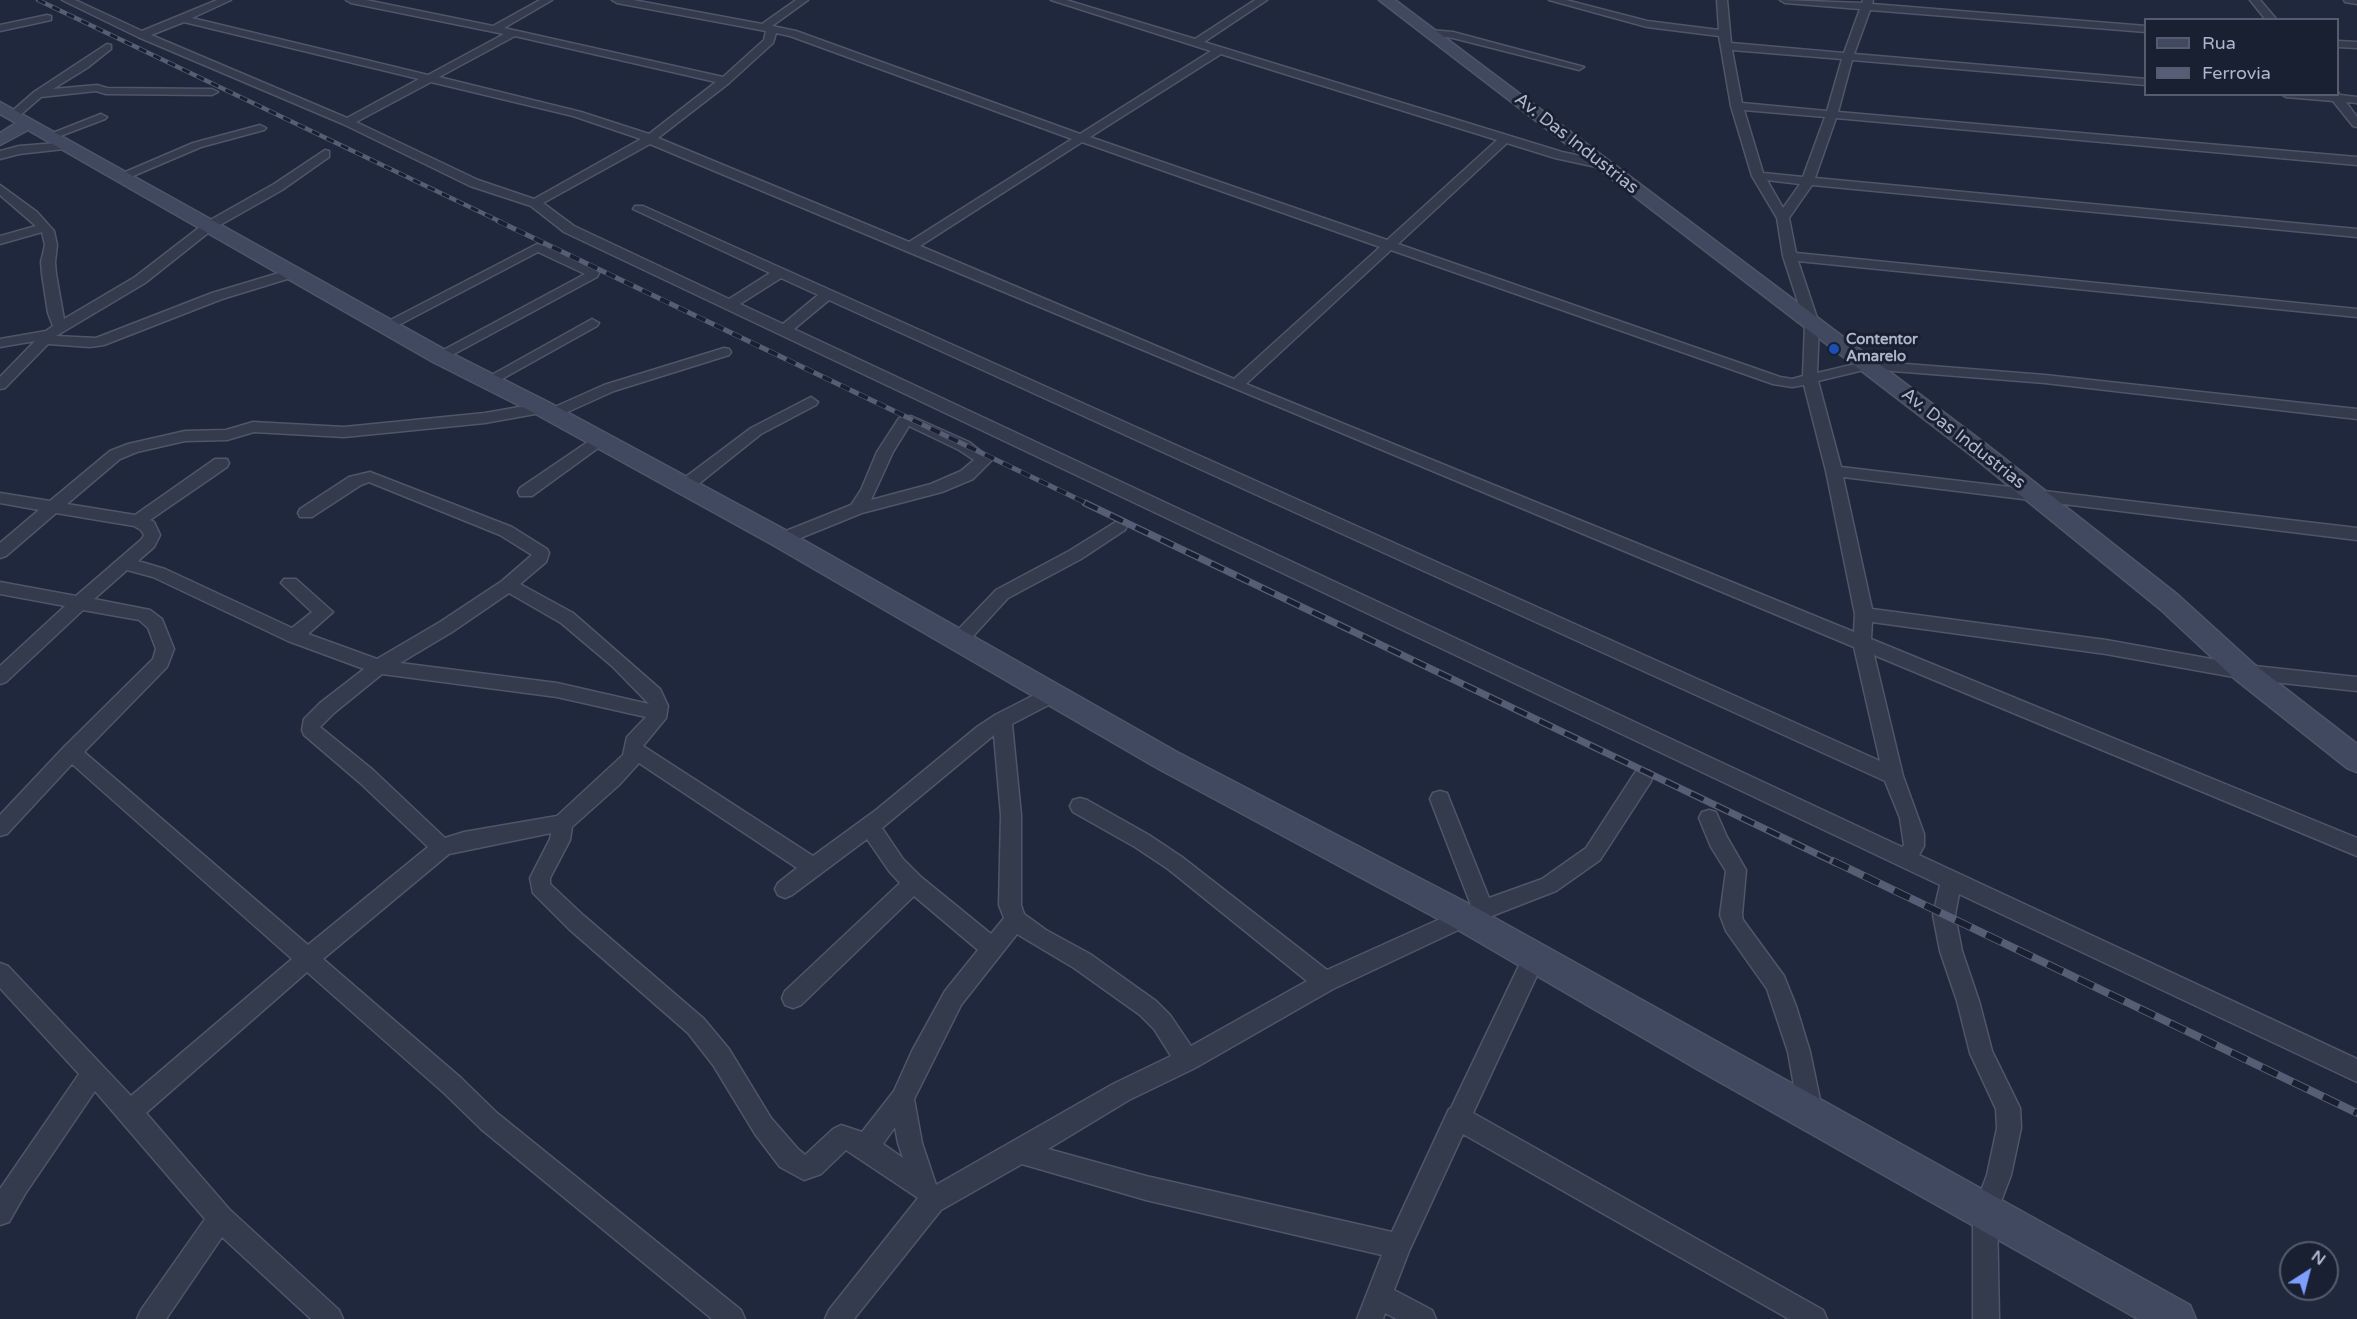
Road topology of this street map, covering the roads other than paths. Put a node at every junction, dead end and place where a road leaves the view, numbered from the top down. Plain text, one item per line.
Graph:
1 (67, 0) edge
2 (226, 0) edge
3 (351, 0) edge
4 (547, 0) edge
5 (617, 0) edge
6 (803, 0) edge
7 (1056, 0) edge
8 (1262, 0) edge
9 (1386, 0) edge
10 (1554, 0) edge
11 (1722, 0) edge
12 (1785, 0) edge
13 (2255, 0) edge
14 (2349, 0) edge
15 (2357, 1) edge
16 (1867, 3) edge
17 (47, 18) dead end
18 (2270, 18) edge
19 (184, 19) junction
20 (0, 28) edge
21 (494, 29) junction
22 (2144, 29) edge
23 (514, 33) junction
24 (768, 33) junction
25 (1430, 33) junction
26 (142, 35) junction
27 (1726, 40) junction
28 (1196, 43) junction
29 (2339, 44) edge
30 (2357, 45) edge
31 (108, 47) dead end
32 (1220, 50) junction
33 (1848, 57) junction
34 (1579, 67) dead end
35 (91, 77) junction
36 (428, 79) junction
37 (725, 81) junction
38 (2144, 82) edge
39 (212, 92) dead end
40 (38, 94) junction
41 (2319, 96) edge
42 (2335, 97) edge
43 (2357, 100) edge
44 (1737, 106) junction
45 (1832, 114) junction
46 (101, 117) dead end
47 (347, 122) junction
48 (2357, 124) edge
49 (32, 125) edge
50 (260, 128) dead end
51 (1081, 138) junction
52 (1506, 138) junction
53 (650, 139) junction
54 (0, 140) edge
55 (325, 154) dead end
56 (0, 155) edge
57 (2357, 161) edge
58 (1601, 164) junction
59 (122, 176) junction
60 (1758, 176) junction
61 (1808, 181) junction
62 (0, 189) edge
63 (535, 202) junction
64 (639, 209) dead end
65 (1784, 218) junction
66 (209, 226) junction
67 (45, 227) junction
68 (2357, 233) edge
69 (0, 240) edge
70 (1389, 244) junction
71 (911, 246) junction
72 (1790, 256) junction
73 (292, 273) junction
74 (780, 273) junction
75 (827, 295) junction
76 (730, 304) junction
77 (2357, 314) edge
78 (592, 323) dead end
79 (1812, 324) junction
80 (386, 326) junction
81 (784, 330) junction
82 (52, 334) junction
83 (0, 343) edge
84 (724, 352) dead end
85 (441, 357) junction
86 (1868, 365) junction
87 (1810, 379) junction
88 (488, 381) junction
89 (0, 385) edge
90 (1236, 385) junction
91 (811, 402) dead end
92 (547, 411) junction
93 (2357, 414) edge
94 (600, 440) junction
95 (221, 463) dead end
96 (1834, 471) junction
97 (685, 486) junction
98 (526, 492) dead end
99 (2036, 496) junction
100 (0, 498) edge
101 (52, 507) junction
102 (857, 509) junction
103 (306, 513) dead end
104 (138, 521) junction
105 (1119, 526) dead end
106 (2357, 534) edge
107 (782, 539) junction
108 (0, 552) edge
109 (124, 563) junction
110 (290, 583) dead end
111 (508, 585) junction
112 (0, 588) edge
113 (79, 603) junction
114 (1864, 614) junction
115 (294, 636) junction
116 (959, 640) junction
117 (1862, 644) junction
118 (379, 667) junction
119 (2245, 672) junction
120 (0, 677) edge
121 (2357, 684) edge
122 (1053, 694) junction
123 (658, 713) junction
124 (1002, 720) junction
125 (633, 749) junction
126 (71, 752) junction
127 (2357, 760) edge
128 (1893, 776) junction
129 (1643, 777) dead end
130 (1440, 799) dead end
131 (1080, 806) dead end
132 (1709, 818) dead end
133 (562, 823) junction
134 (870, 826) junction
135 (0, 828) edge
136 (2357, 847) edge
137 (442, 848) junction
138 (1906, 859) junction
139 (814, 868) junction
140 (1951, 880) junction
141 (914, 883) junction
142 (784, 889) dead end
143 (1473, 913) junction
144 (1015, 920) junction
145 (992, 948) junction
146 (308, 958) junction
147 (1534, 958) junction
148 (0, 973) edge
149 (1325, 982) junction
150 (793, 998) dead end
151 (1186, 1060) junction
152 (2357, 1071) edge
153 (94, 1073) junction
154 (902, 1099) junction
155 (130, 1112) junction
156 (1811, 1115) junction
157 (1457, 1117) junction
158 (866, 1147) junction
159 (1021, 1152) junction
160 (8, 1183) edge
161 (927, 1193) junction
162 (1985, 1212) junction
163 (0, 1213) edge
164 (220, 1218) junction
165 (1398, 1246) junction
166 (1378, 1294) junction
167 (150, 1319) edge
168 (330, 1319) edge
169 (730, 1319) edge
170 (838, 1319) edge
171 (1370, 1319) edge
172 (1423, 1319) edge
173 (1814, 1319) edge
174 (1986, 1319) edge
175 (2176, 1319) edge

1 - 26 street
2 - 19 street
3 - 21 street
4 - 21 street
5 - 24 street
6 - 24 street
7 - 28 street
8 - 28 street
9 - 25 street, Av. Das Industrias
10 - 27 street
11 - 27 street
12 - 16 street
13 - 18 street
14 - 15 street
16 - 22 street
16 - 33 street
17 - 20 street
19 - 26 street
19 - 36 street
21 - 23 street
23 - 36 street
23 - 37 street
24 - 37 street
24 - 51 street
25 - 34 street
25 - 58 street, Av. Das Industrias
26 - 47 street
27 - 33 street
27 - 44 street
28 - 32 street
29 - 30 street
31 - 35 street
32 - 51 street
32 - 52 street
33 - 38 street
33 - 45 street
35 - 39 street
35 - 40 street
35 - 40 street
36 - 47 street
36 - 53 street
37 - 53 street
40 - 49 street
41 - 42 street
42 - 43 street
42 - 48 street
44 - 45 street
44 - 60 street
45 - 57 street
45 - 61 street
46 - 49 street
47 - 63 street
49 - 54 street
49 - 56 street
49 - 59 street
50 - 59 street
51 - 70 street
51 - 71 street
52 - 58 street
52 - 70 street
53 - 63 street
53 - 71 street
55 - 66 street
58 - 79 street, Av. Das Industrias
59 - 66 street
60 - 61 street
60 - 65 street
61 - 65 street
61 - 68 street
62 - 67 street
63 - 76 street
64 - 74 street
65 - 72 street
66 - 73 street
66 - 82 street
67 - 69 street
67 - 82 street
70 - 87 street
70 - 90 street
71 - 90 street
72 - 77 street
72 - 79 street
73 - 80 street
73 - 82 street
74 - 75 street
74 - 76 street
75 - 81 street
75 - 128 street
76 - 81 street
78 - 88 street
79 - 86 street, Av. Das Industrias
79 - 87 street
80 - 85 street
80 - 85 street
81 - 138 street
82 - 83 street
82 - 89 street
84 - 92 street
85 - 88 street
86 - 87 street
86 - 93 street
86 - 99 street, Av. Das Industrias
87 - 96 street
88 - 92 street
90 - 117 street
91 - 97 street
92 - 94 street
92 - 101 street
94 - 97 street
94 - 98 street
95 - 104 street
96 - 99 street
96 - 114 street
97 - 107 street
99 - 106 street
99 - 119 street, Av. Das Industrias
100 - 101 street
101 - 104 street
101 - 108 street
102 - 102 street
102 - 107 street
103 - 111 street
104 - 109 street
105 - 116 street
107 - 116 street
109 - 113 street
109 - 115 street
110 - 115 street
111 - 118 street
111 - 123 street
112 - 113 street
113 - 120 street
113 - 126 street
114 - 117 street
114 - 119 street
115 - 118 street
116 - 122 street
117 - 128 street
117 - 136 street
118 - 123 street
118 - 137 street
119 - 121 street
119 - 127 street, Av. Das Industrias
122 - 124 street
122 - 143 street
123 - 125 street
124 - 134 street
124 - 144 street
125 - 133 street
125 - 139 street
126 - 135 street
126 - 146 street
128 - 138 street
129 - 143 street
130 - 143 street
131 - 149 street
132 - 156 street
133 - 137 street
133 - 158 street
134 - 139 street
134 - 141 street
137 - 146 street
138 - 140 street
139 - 142 street
140 - 152 street
140 - 162 street
141 - 145 street
141 - 150 street
143 - 147 street
143 - 149 street
144 - 145 street
144 - 151 street
145 - 154 street
146 - 155 street
146 - 169 street
147 - 156 street
147 - 157 street
148 - 153 street
149 - 151 street
151 - 159 street
153 - 155 street
153 - 160 street
154 - 158 street
154 - 161 street
155 - 164 street
156 - 162 street
157 - 165 street
157 - 173 street
158 - 161 street
159 - 161 street
159 - 165 street
160 - 163 street
161 - 170 street
162 - 174 street
162 - 175 street
164 - 167 street
164 - 168 street
165 - 166 street
166 - 171 street
166 - 172 street

